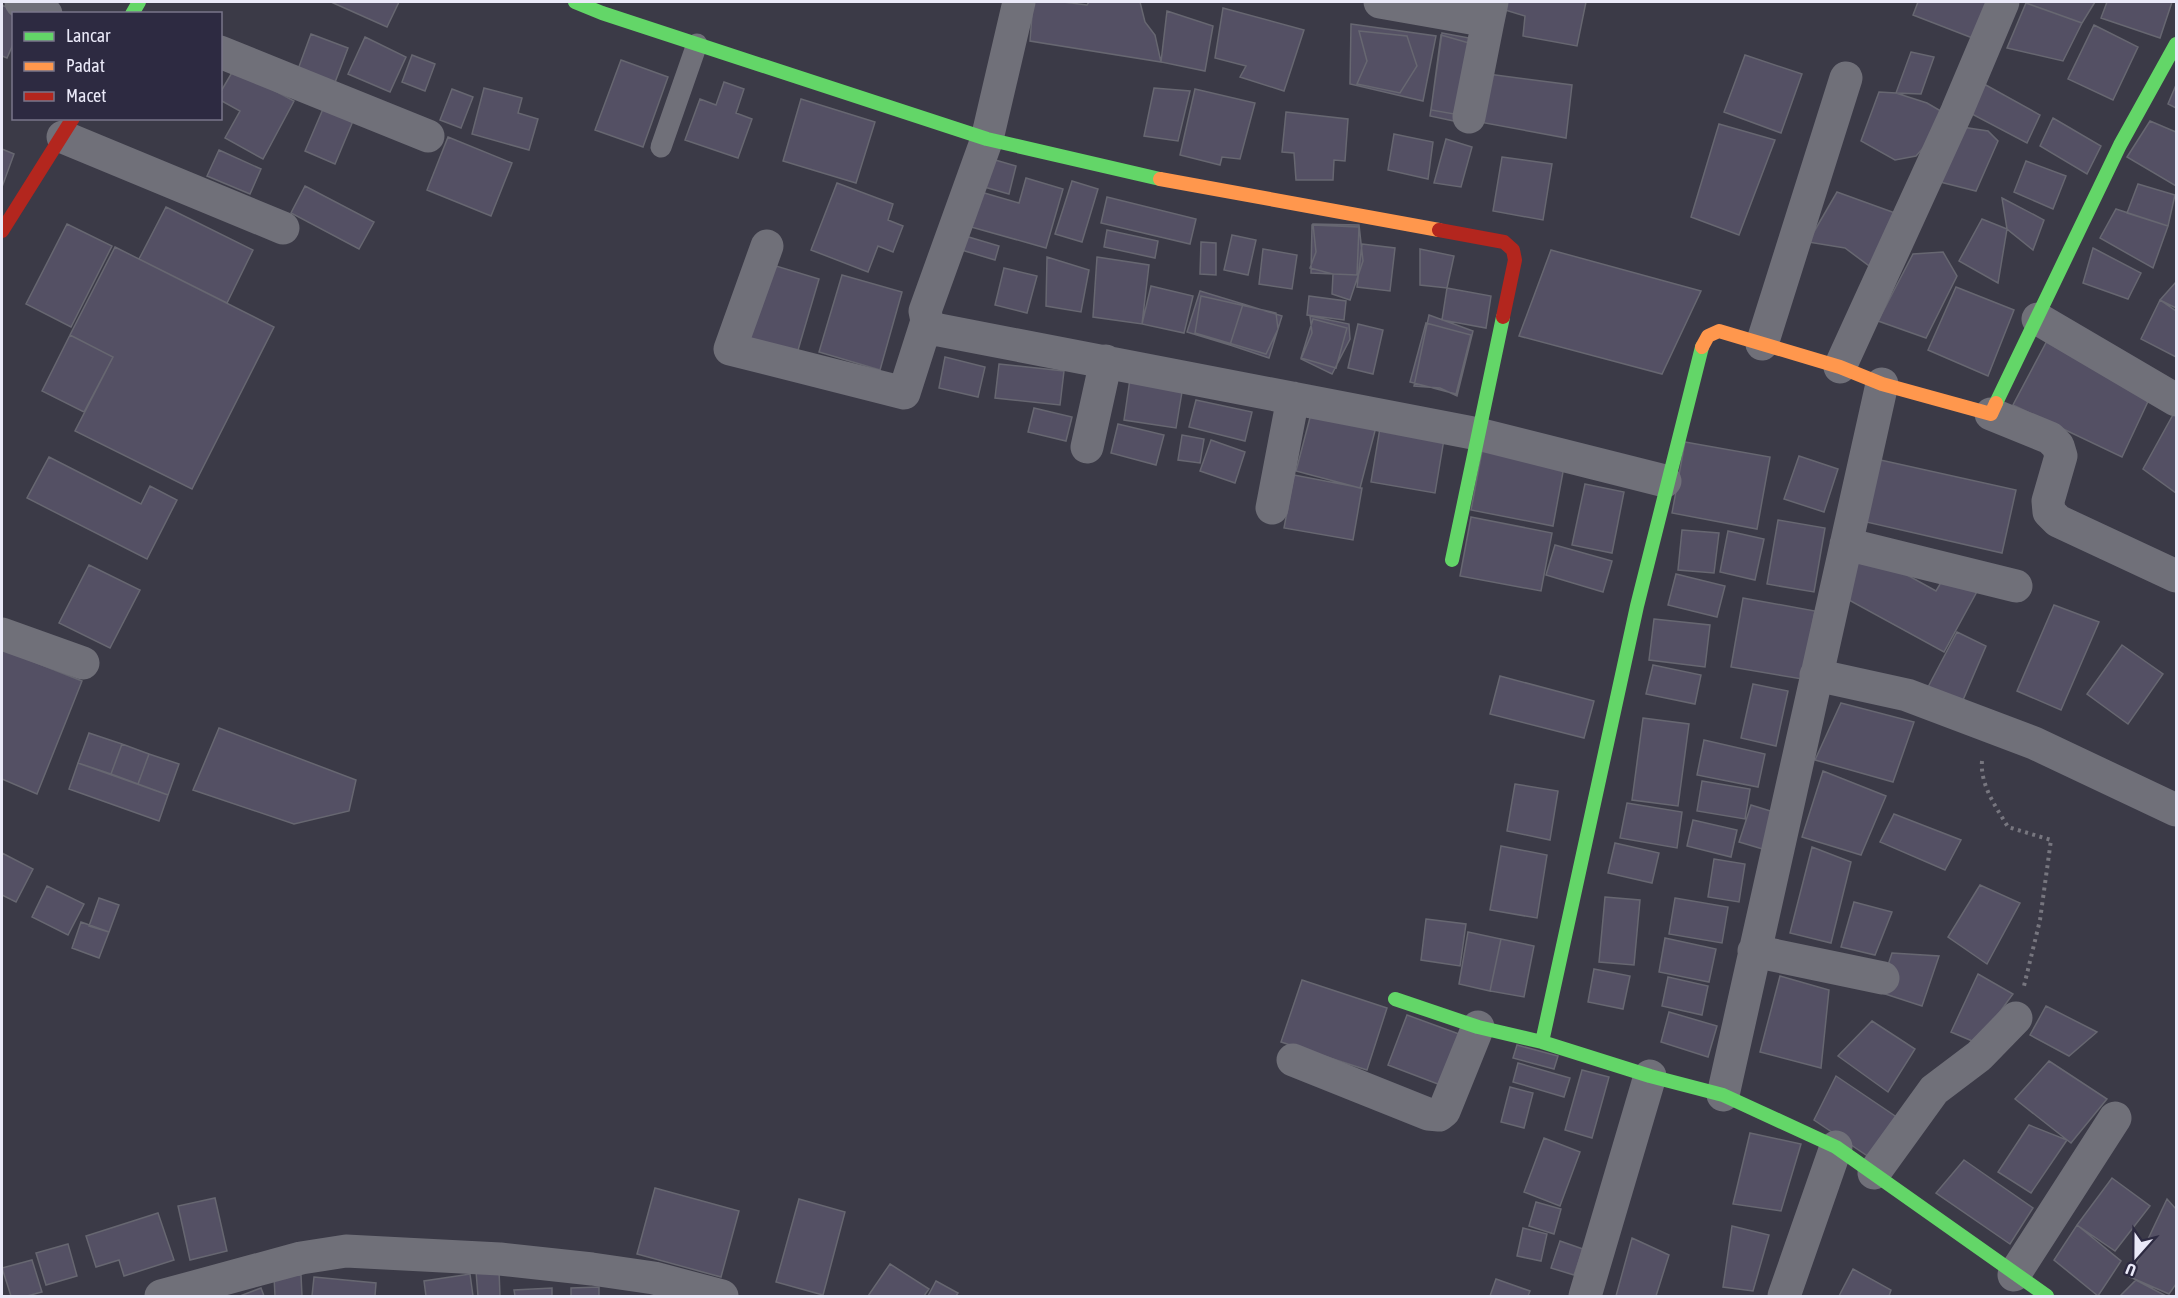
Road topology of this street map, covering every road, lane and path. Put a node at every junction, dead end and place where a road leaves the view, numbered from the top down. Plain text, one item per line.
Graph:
1 (21, 2) edge
2 (575, 2) edge
3 (1019, 2) edge
4 (1380, 2) edge
5 (2003, 2) edge
6 (1490, 11) edge
7 (42, 12) edge
8 (697, 44) junction
9 (2176, 44) edge
10 (222, 53) edge
11 (1846, 78) dead end
12 (1469, 117) dead end
13 (68, 128) edge
14 (428, 136) dead end
15 (987, 139) junction
16 (661, 147) dead end
17 (283, 228) dead end
18 (2, 231) edge
19 (767, 246) dead end
20 (2038, 320) junction
21 (927, 321) junction
22 (1762, 344) junction
23 (1106, 362) junction
24 (1840, 367) junction
25 (1882, 384) junction
26 (1293, 398) junction
27 (2176, 400) edge
28 (1991, 414) junction
29 (1478, 434) junction
30 (1087, 447) dead end
31 (1665, 481) junction
32 (1272, 508) dead end
33 (1846, 544) junction
34 (1452, 560) dead end
35 (2176, 576) edge
36 (2016, 586) dead end
37 (2, 634) edge
38 (83, 663) dead end
39 (1816, 675) junction
40 (1989, 726) junction
41 (2176, 810) edge
42 (1754, 951) junction
43 (1883, 978) dead end
44 (1395, 999) dead end
45 (2016, 1018) joint
46 (1478, 1027) junction
47 (1542, 1042) junction
48 (1293, 1060) dead end
49 (1650, 1076) junction
50 (1723, 1095) junction
51 (2115, 1118) dead end
52 (1836, 1147) junction
53 (1874, 1173) junction
54 (2014, 1275) junction
55 (652, 1287) edge
56 (178, 1294) edge
57 (722, 1296) edge
58 (1585, 1296) edge
59 (1784, 1296) edge
60 (2047, 1296) edge

1 - 7 street
2 - 8 street
3 - 15 street
4 - 6 street
5 - 24 street
6 - 12 street
8 - 15 street
8 - 16 lane
9 - 20 street
10 - 14 street
11 - 22 street
13 - 17 street
13 - 18 street
15 - 21 street
15 - 29 street
19 - 21 street
20 - 27 street
20 - 28 street
21 - 23 street
22 - 24 street
22 - 31 street
23 - 26 street
23 - 30 street
24 - 25 street
25 - 28 street
25 - 33 street
26 - 29 street
26 - 32 street
28 - 35 street
29 - 31 street
29 - 34 street
31 - 47 street
33 - 36 street
33 - 39 street
37 - 38 street
39 - 40 street
39 - 42 street
40 - 41 street
40 - 45 path
42 - 43 street
42 - 50 street
44 - 46 street
45 - 53 street
46 - 47 street
46 - 48 street
47 - 49 street
49 - 50 street
49 - 58 street
50 - 52 street
51 - 54 street
52 - 53 street
52 - 59 street
53 - 54 street
54 - 60 street
55 - 56 street
55 - 57 street

